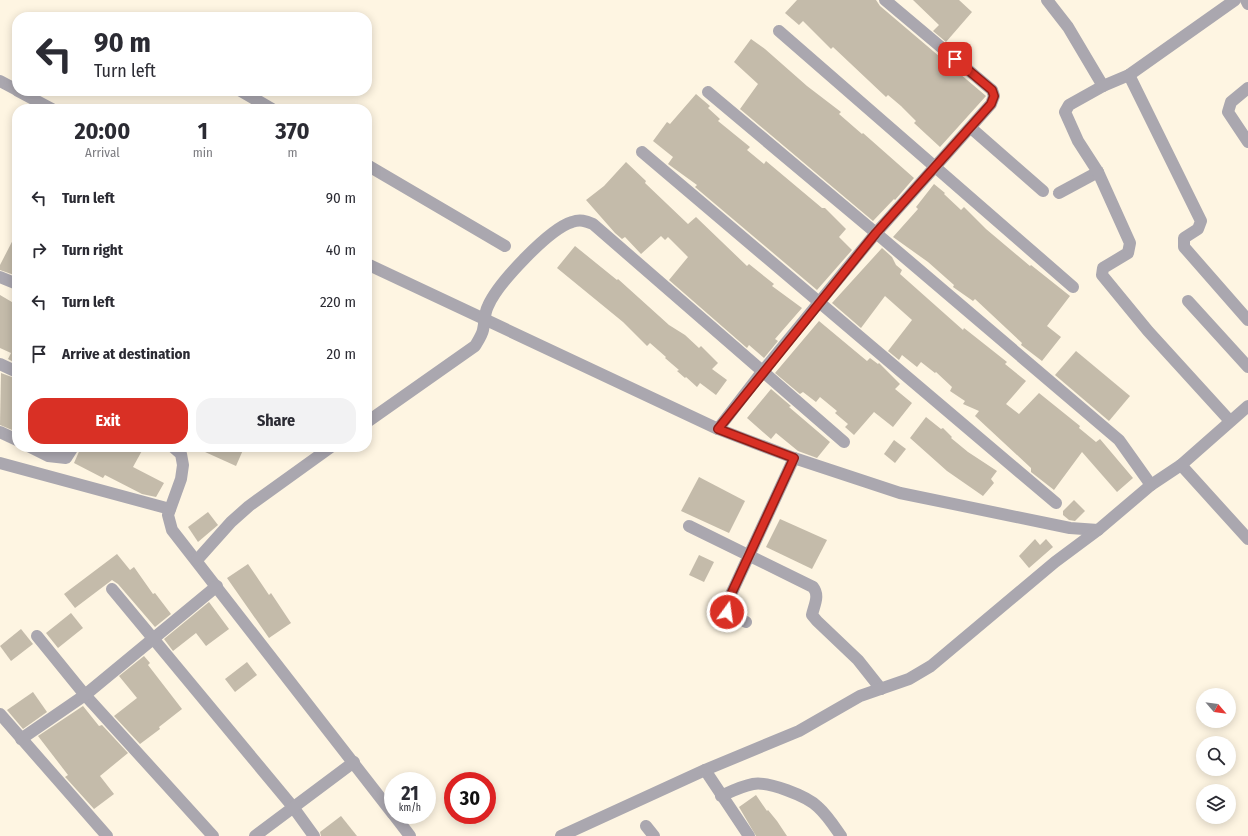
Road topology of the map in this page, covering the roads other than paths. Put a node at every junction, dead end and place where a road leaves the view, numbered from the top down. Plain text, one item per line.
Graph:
1 (885, 0) edge
2 (1046, 0) edge
3 (1235, 0) edge
4 (1246, 0) edge
5 (1248, 4) edge
6 (779, 31) dead end
7 (1129, 75) junction
8 (0, 81) edge
9 (1104, 86) junction
10 (12, 88) edge
11 (1248, 88) edge
12 (708, 92) dead end
13 (27, 96) edge
14 (246, 96) edge
15 (43, 104) edge
16 (254, 104) edge
17 (971, 128) junction
18 (1248, 142) edge
19 (642, 152) dead end
20 (936, 166) junction
21 (372, 168) edge
22 (1098, 172) junction
23 (1043, 191) dead end
24 (1059, 193) dead end
25 (876, 233) junction
26 (505, 246) dead end
27 (372, 266) edge
28 (0, 277) edge
29 (12, 282) edge
30 (1073, 287) dead end
31 (1188, 302) dead end
32 (820, 304) junction
33 (484, 318) junction
34 (1248, 320) edge
35 (0, 364) edge
36 (1248, 367) edge
37 (12, 370) edge
38 (762, 372) junction
39 (1248, 406) edge
40 (372, 418) edge
41 (1230, 421) junction
42 (718, 429) junction
43 (0, 432) edge
44 (12, 438) edge
45 (844, 442) dead end
46 (40, 452) edge
47 (60, 452) edge
48 (70, 452) edge
49 (179, 452) edge
50 (324, 452) edge
51 (794, 458) junction
52 (0, 463) edge
53 (1180, 465) junction
54 (1151, 486) junction
55 (1056, 503) dead end
56 (170, 510) junction
57 (689, 526) dead end
58 (1098, 530) junction
59 (1248, 539) edge
60 (750, 555) junction
61 (197, 560) junction
62 (217, 586) junction
63 (112, 589) dead end
64 (746, 622) dead end
65 (37, 636) dead end
66 (154, 638) junction
67 (881, 689) junction
68 (84, 695) junction
69 (0, 714) edge
70 (21, 739) junction
71 (354, 762) junction
72 (705, 770) junction
73 (721, 796) junction
74 (384, 803) edge
75 (293, 807) junction
76 (400, 824) edge
77 (646, 826) dead end
78 (108, 836) edge
79 (213, 836) edge
80 (255, 836) edge
81 (314, 836) edge
82 (410, 836) edge
83 (561, 836) edge
84 (654, 836) edge
85 (749, 836) edge
86 (841, 836) edge

1 - 17 street
2 - 9 street
3 - 7 street
4 - 5 street
6 - 20 street
7 - 9 street
7 - 34 street
8 - 10 street
9 - 22 street
11 - 18 street
12 - 25 street
13 - 15 street
14 - 16 street
17 - 20 street
17 - 23 street
19 - 32 street
20 - 25 street
20 - 30 street
21 - 26 street
22 - 24 street
22 - 41 street
25 - 32 street
25 - 54 street
27 - 33 street
28 - 29 street
31 - 36 street
32 - 38 street
32 - 55 street
33 - 38 street
33 - 40 street
33 - 42 street
35 - 37 street
38 - 42 street
38 - 45 street
39 - 41 street
41 - 53 street
42 - 51 street
43 - 44 street
46 - 47 street
47 - 48 street
49 - 56 street
50 - 61 street
51 - 58 street
51 - 60 street
52 - 56 street
53 - 54 street
53 - 59 street
54 - 58 street
56 - 61 street
57 - 60 street
58 - 67 street
60 - 64 street
60 - 67 street
61 - 62 street
62 - 66 street
62 - 71 street
63 - 66 street
65 - 68 street
66 - 68 street
66 - 75 street
67 - 72 street
68 - 70 street
68 - 79 street
69 - 70 street
70 - 78 street
71 - 74 street
71 - 75 street
72 - 73 street
72 - 83 street
73 - 85 street
73 - 86 street
75 - 80 street
75 - 81 street
76 - 82 street
77 - 84 street

